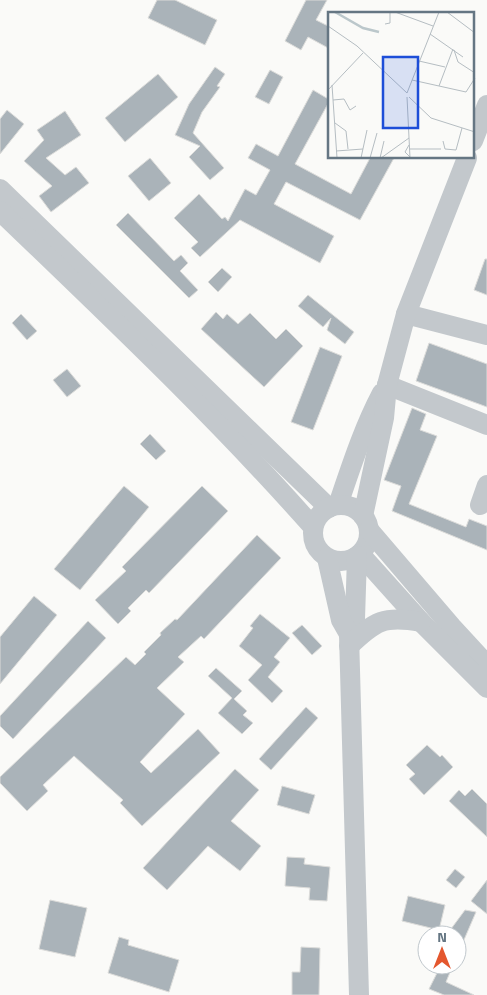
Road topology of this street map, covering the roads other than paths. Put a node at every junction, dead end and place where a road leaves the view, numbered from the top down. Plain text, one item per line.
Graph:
1 (487, 106) edge
2 (474, 138) edge
3 (467, 159) edge
4 (0, 189) edge
5 (0, 211) edge
6 (406, 314) junction
7 (487, 336) edge
8 (387, 385) junction
9 (487, 425) edge
10 (487, 485) edge
11 (480, 506) dead end
12 (334, 507) junction
13 (366, 523) junction
14 (314, 527) junction
15 (358, 555) junction
16 (327, 558) junction
17 (421, 622) junction
18 (349, 640) junction
19 (487, 665) edge
20 (487, 688) edge
21 (358, 995) edge

1 - 2 street
3 - 6 street
4 - 12 street
5 - 14 street
6 - 7 street
6 - 8 street
8 - 9 street
8 - 12 street
8 - 13 street
10 - 11 street
12 - 13 street
12 - 14 street
13 - 15 street
13 - 19 street
14 - 16 street
15 - 16 street
15 - 17 street
15 - 18 street
16 - 18 street
17 - 18 street
17 - 20 street
18 - 21 street

